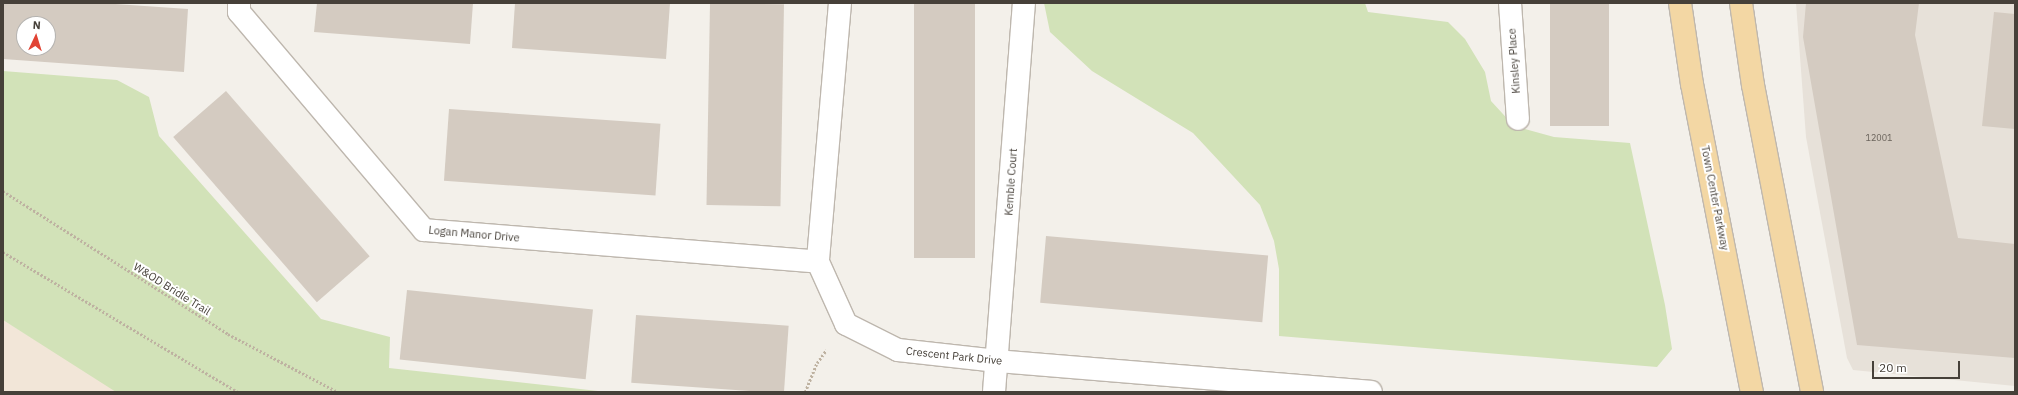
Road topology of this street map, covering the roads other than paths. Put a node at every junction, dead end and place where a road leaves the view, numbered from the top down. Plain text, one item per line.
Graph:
1 (239, 3) edge
2 (840, 3) edge
3 (1024, 3) edge
4 (1510, 3) edge
5 (1680, 3) edge
6 (1741, 3) edge
7 (1518, 119) dead end
8 (818, 262) junction
9 (997, 361) junction
10 (994, 392) edge
11 (1371, 392) edge
12 (1752, 392) edge
13 (1812, 392) edge

1 - 8 street, Logan Manor Drive
2 - 8 street, Crescent Park Drive
3 - 9 street, Kemble Court
4 - 7 street, Kinsley Place
5 - 12 main road, Town Center Parkway
6 - 13 main road
8 - 9 street, Crescent Park Drive
9 - 10 street, Kemble Court
9 - 11 street, Crescent Park Drive

